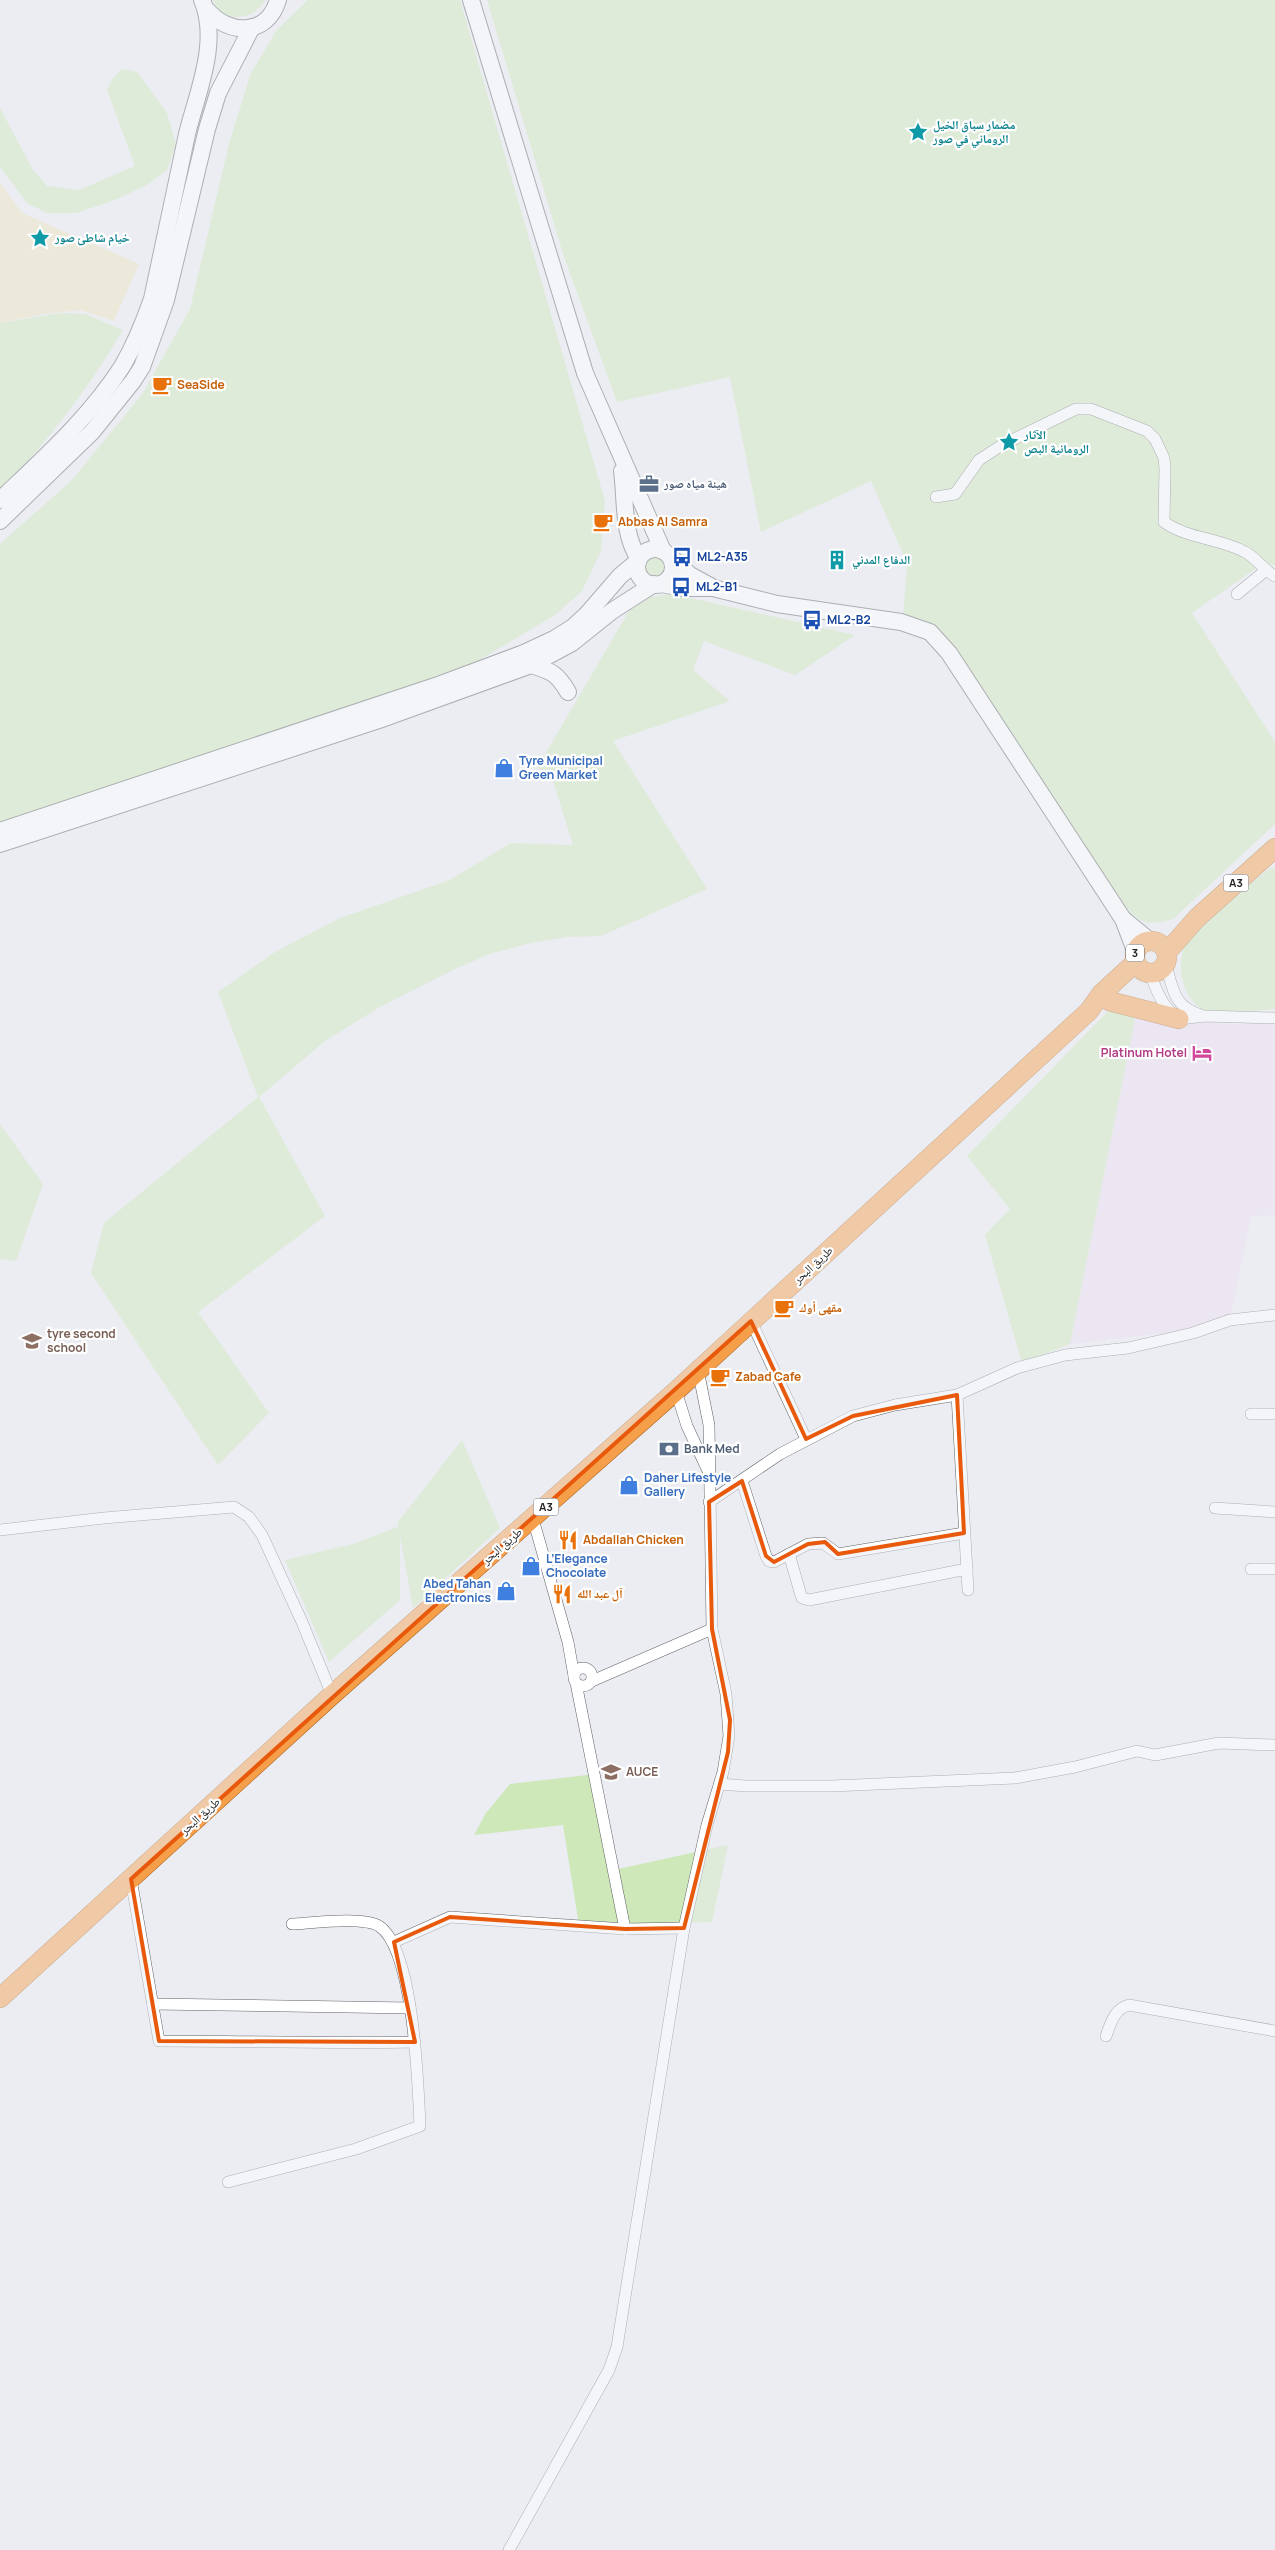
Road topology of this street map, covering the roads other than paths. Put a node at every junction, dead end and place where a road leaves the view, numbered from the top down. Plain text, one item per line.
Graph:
1 (279, 1) edge
2 (470, 1) edge
3 (205, 5) edge
4 (252, 27) junction
5 (620, 456) junction
6 (936, 497) dead end
7 (0, 500) edge
8 (0, 521) edge
9 (666, 553) junction
10 (639, 560) junction
11 (1270, 573) edge
12 (657, 584) junction
13 (714, 588) junction
14 (1236, 594) dead end
15 (531, 665) junction
16 (492, 672) junction
17 (568, 692) dead end
18 (0, 831) edge
19 (0, 844) edge
20 (1275, 848) edge
21 (1150, 957) junction
22 (1108, 1001) junction
23 (1089, 1011) junction
24 (1205, 1016) junction
25 (1275, 1018) edge
26 (1180, 1019) junction
27 (1275, 1315) edge
28 (752, 1322) junction
29 (698, 1370) junction
30 (676, 1391) junction
31 (957, 1395) junction
32 (1251, 1414) dead end
33 (1275, 1414) edge
34 (806, 1439) junction
35 (710, 1475) junction
36 (742, 1481) junction
37 (709, 1502) junction
38 (1215, 1508) dead end
39 (1275, 1512) edge
40 (533, 1519) junction
41 (0, 1530) edge
42 (964, 1533) junction
43 (790, 1554) junction
44 (967, 1569) junction
45 (1251, 1569) dead end
46 (1275, 1569) edge
47 (968, 1590) dead end
48 (712, 1630) junction
49 (568, 1642) junction
50 (590, 1676) junction
51 (575, 1679) junction
52 (332, 1695) junction
53 (583, 1713) junction
54 (1275, 1745) edge
55 (720, 1784) junction
56 (131, 1879) junction
57 (292, 1924) dead end
58 (684, 1928) junction
59 (625, 1929) junction
60 (394, 1942) junction
61 (0, 1998) edge
62 (153, 2004) junction
63 (410, 2008) junction
64 (1275, 2031) edge
65 (1106, 2036) dead end
66 (415, 2042) junction
67 (228, 2182) dead end
68 (509, 2550) edge

1 - 4 main road
2 - 5 main road
3 - 4 main road
3 - 7 main road
4 - 8 main road
5 - 9 main road
5 - 10 main road
6 - 11 street
9 - 10 main road
9 - 12 main road
9 - 13 main road
10 - 12 main road
10 - 16 main road
11 - 14 street
12 - 13 main road
12 - 15 main road
13 - 21 main road
15 - 16 main road
15 - 17 main road
16 - 18 main road
16 - 19 main road
20 - 21 highway, طريق البحر / A3
21 - 22 highway, طريق البحر / A3
21 - 23 highway, طريق البحر / A3
21 - 24 street
21 - 26 street
22 - 23 highway, طريق البحر / A3
22 - 26 highway
23 - 28 highway, طريق البحر / A3
24 - 25 street
24 - 26 street
27 - 31 street
28 - 29 highway, طريق البحر / A3
28 - 34 street
29 - 30 highway, طريق البحر / A3
29 - 35 street
30 - 35 street
30 - 40 highway, طريق البحر / A3
31 - 34 street
31 - 42 street
32 - 33 street
34 - 36 street
35 - 37 street
36 - 37 street
36 - 43 street
37 - 48 street
38 - 39 street
40 - 49 street
40 - 52 highway, طريق البحر / A3
41 - 52 street
42 - 43 street
42 - 44 street
43 - 44 street
44 - 47 street
45 - 46 street
48 - 50 street
48 - 55 street
49 - 50 street
49 - 51 street
50 - 51 street
50 - 51 street
50 - 53 street
51 - 53 street
52 - 56 highway, طريق البحر / A3
53 - 59 street
54 - 55 street
55 - 58 street
56 - 61 highway, طريق البحر / A3
56 - 62 street
57 - 60 street
58 - 59 street
58 - 68 street
59 - 60 street
60 - 63 street
62 - 63 street
62 - 66 street
63 - 66 street
64 - 65 street
66 - 67 street

